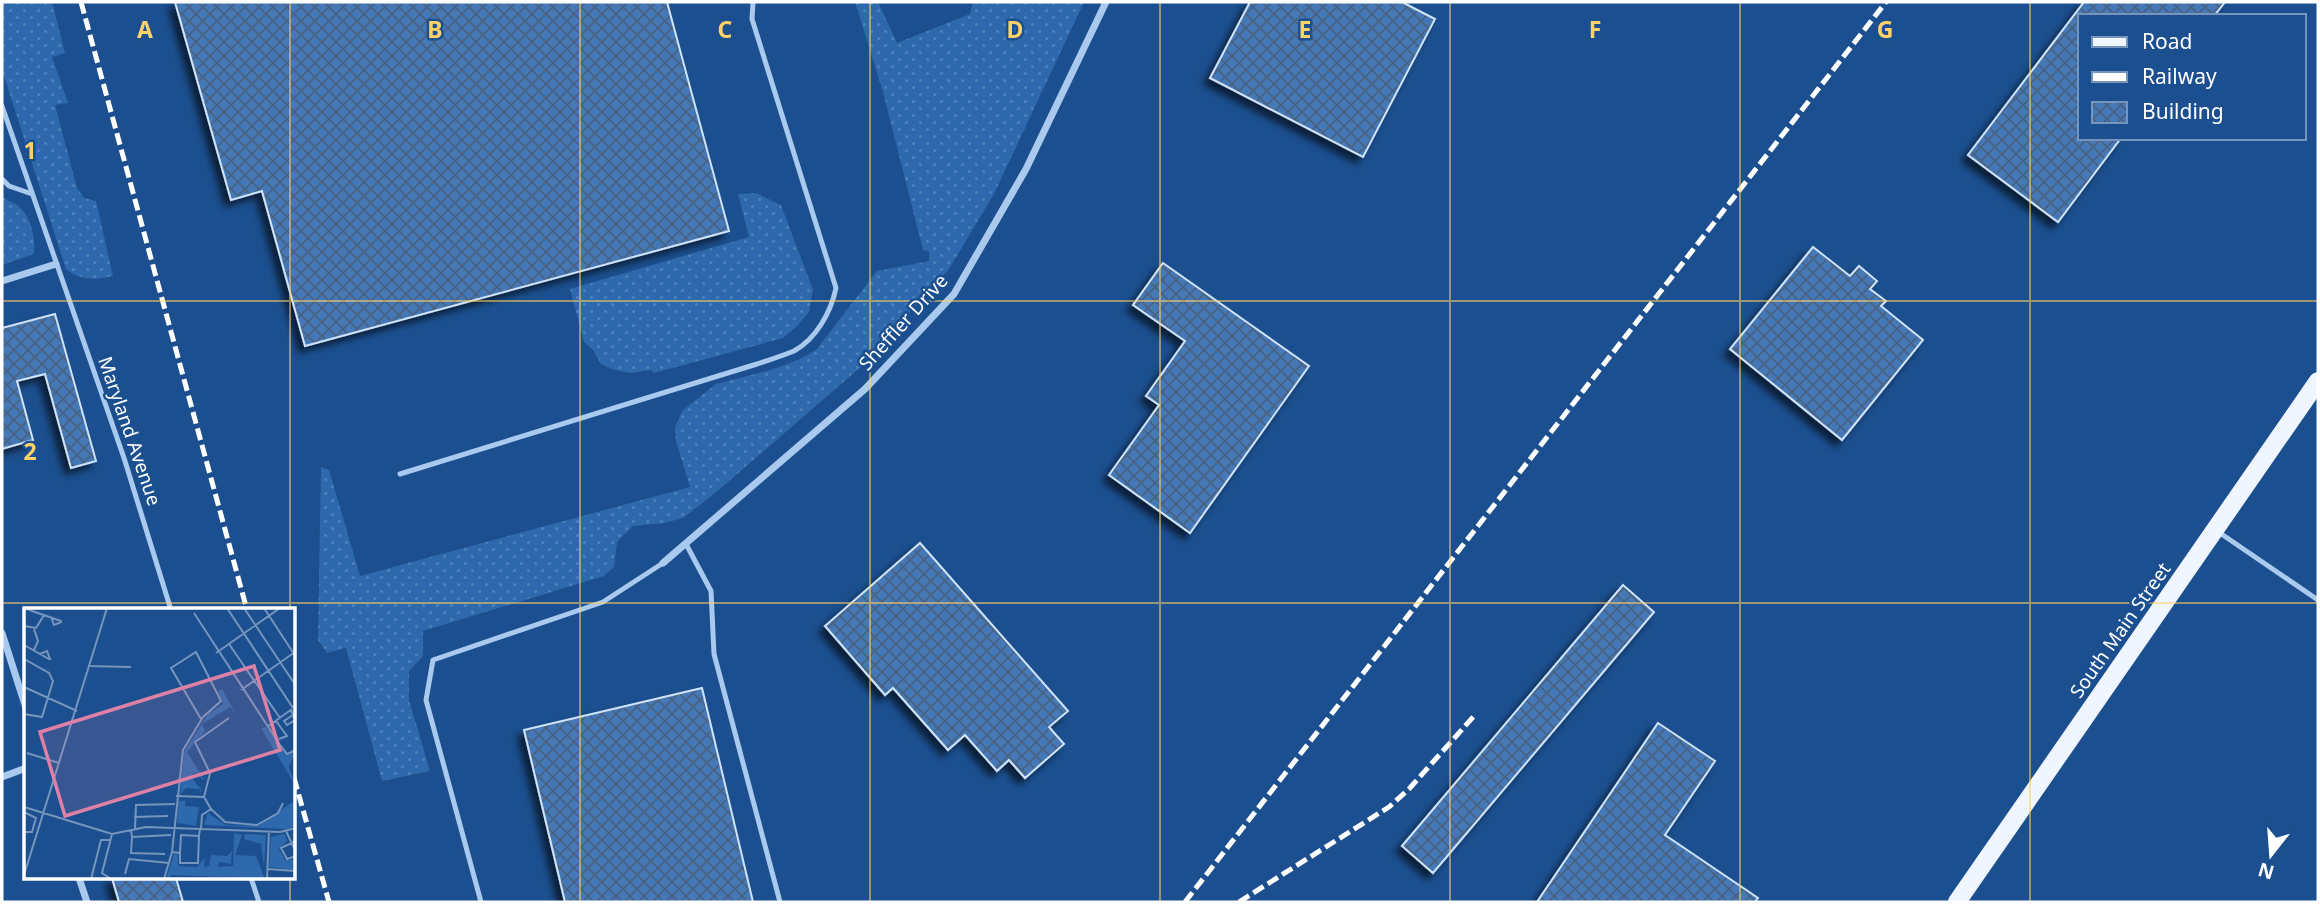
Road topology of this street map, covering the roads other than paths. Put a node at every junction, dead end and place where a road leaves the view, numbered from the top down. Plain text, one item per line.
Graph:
1 (752, 2) edge
2 (1106, 2) edge
3 (2, 106) edge
4 (2, 178) edge
5 (32, 194) junction
6 (56, 264) junction
7 (2, 281) edge
8 (2318, 381) edge
9 (400, 474) dead end
10 (2215, 530) junction
11 (686, 544) junction
12 (663, 563) joint
13 (2318, 600) edge
14 (171, 608) edge
15 (2, 633) edge
16 (24, 702) edge
17 (24, 769) edge
18 (2, 776) edge
19 (80, 880) edge
20 (252, 880) edge
21 (87, 902) edge
22 (259, 902) edge
23 (481, 902) edge
24 (780, 902) edge
25 (1956, 902) edge

1 - 9 lane
2 - 11 street, Sheffler Drive
3 - 5 lane, Maryland Avenue
4 - 5 lane
5 - 6 lane, Maryland Avenue
6 - 7 street
6 - 14 lane, Maryland Avenue
8 - 10 main road, South Main Street
10 - 13 lane
10 - 25 main road, South Main Street
11 - 12 street, Sheffler Drive
11 - 24 lane
12 - 23 lane
15 - 16 street
17 - 18 street
19 - 21 street
20 - 22 lane

